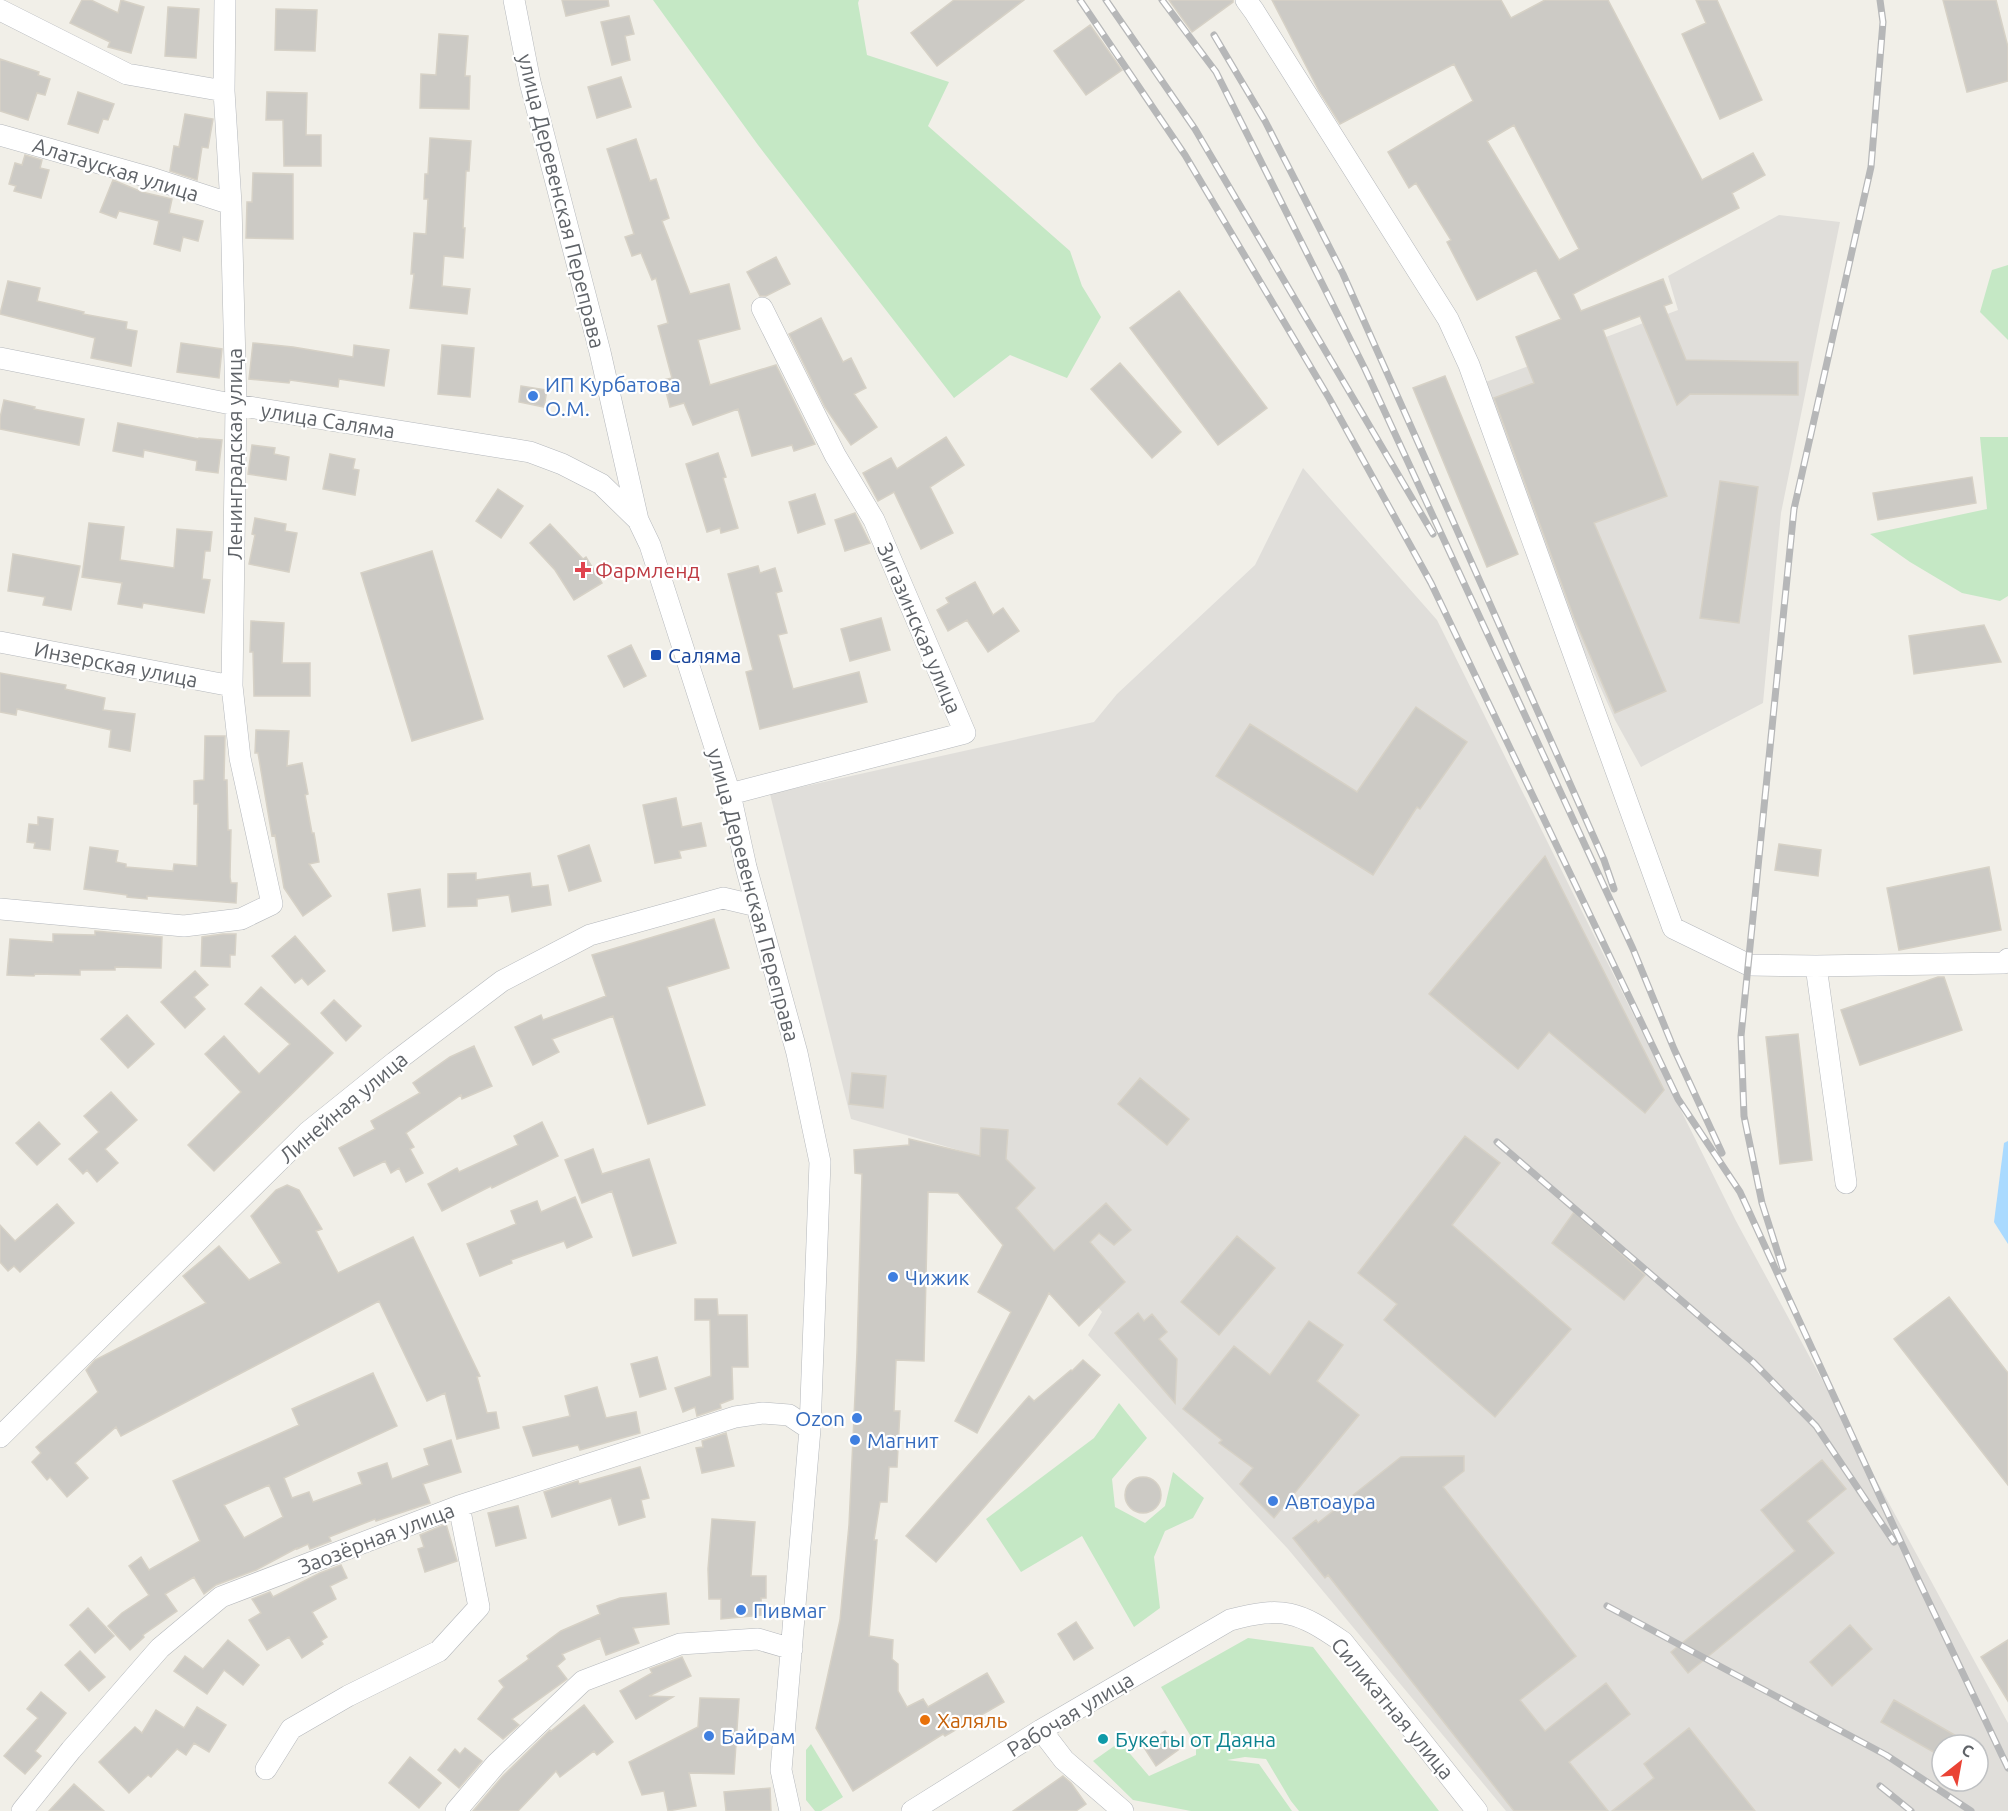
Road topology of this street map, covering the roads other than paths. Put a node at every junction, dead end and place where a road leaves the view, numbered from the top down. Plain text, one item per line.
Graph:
1 (225, 0) edge
2 (514, 0) edge
3 (1246, 0) edge
4 (0, 10) edge
5 (224, 91) junction
6 (0, 135) edge
7 (231, 204) junction
8 (762, 308) dead end
9 (0, 358) edge
10 (236, 405) junction
11 (638, 520) junction
12 (0, 642) edge
13 (232, 686) junction
14 (730, 794) junction
15 (757, 906) junction
16 (0, 909) edge
17 (2008, 959) edge
18 (1816, 966) junction
19 (1846, 1183) dead end
20 (810, 1429) junction
21 (0, 1437) edge
22 (459, 1506) junction
23 (1230, 1620) joint
24 (792, 1649) junction
25 (1041, 1730) junction
26 (266, 1769) dead end
27 (22, 1811) edge
28 (456, 1811) edge
29 (790, 1811) edge
30 (912, 1811) edge
31 (1123, 1811) edge
32 (1477, 1811) edge

1 - 5 street, Ленинградская улица
2 - 11 street, улица Деревенская Переправа
3 - 18 street
4 - 5 street
5 - 7 street, Ленинградская улица
6 - 7 street, Алатауская улица
7 - 10 street, Ленинградская улица
8 - 14 street, Зигазинская улица
9 - 10 street, улица Саляма
10 - 11 street, улица Саляма
10 - 13 street, Ленинградская улица
11 - 14 street, улица Деревенская Переправа
12 - 13 street, Инзерская улица
13 - 16 street, Ленинградская улица
14 - 15 street, улица Деревенская Переправа
15 - 20 street, улица Деревенская Переправа
15 - 21 street, Линейная улица
17 - 18 street
18 - 19 street
20 - 22 street, Заозёрная улица
20 - 24 street, улица Деревенская Переправа
22 - 26 street
22 - 27 street, Заозёрная улица
23 - 25 street, Рабочая улица
23 - 32 street, Силикатная улица
24 - 28 street
24 - 29 street, улица Деревенская Переправа
25 - 30 street, Рабочая улица
25 - 31 street

